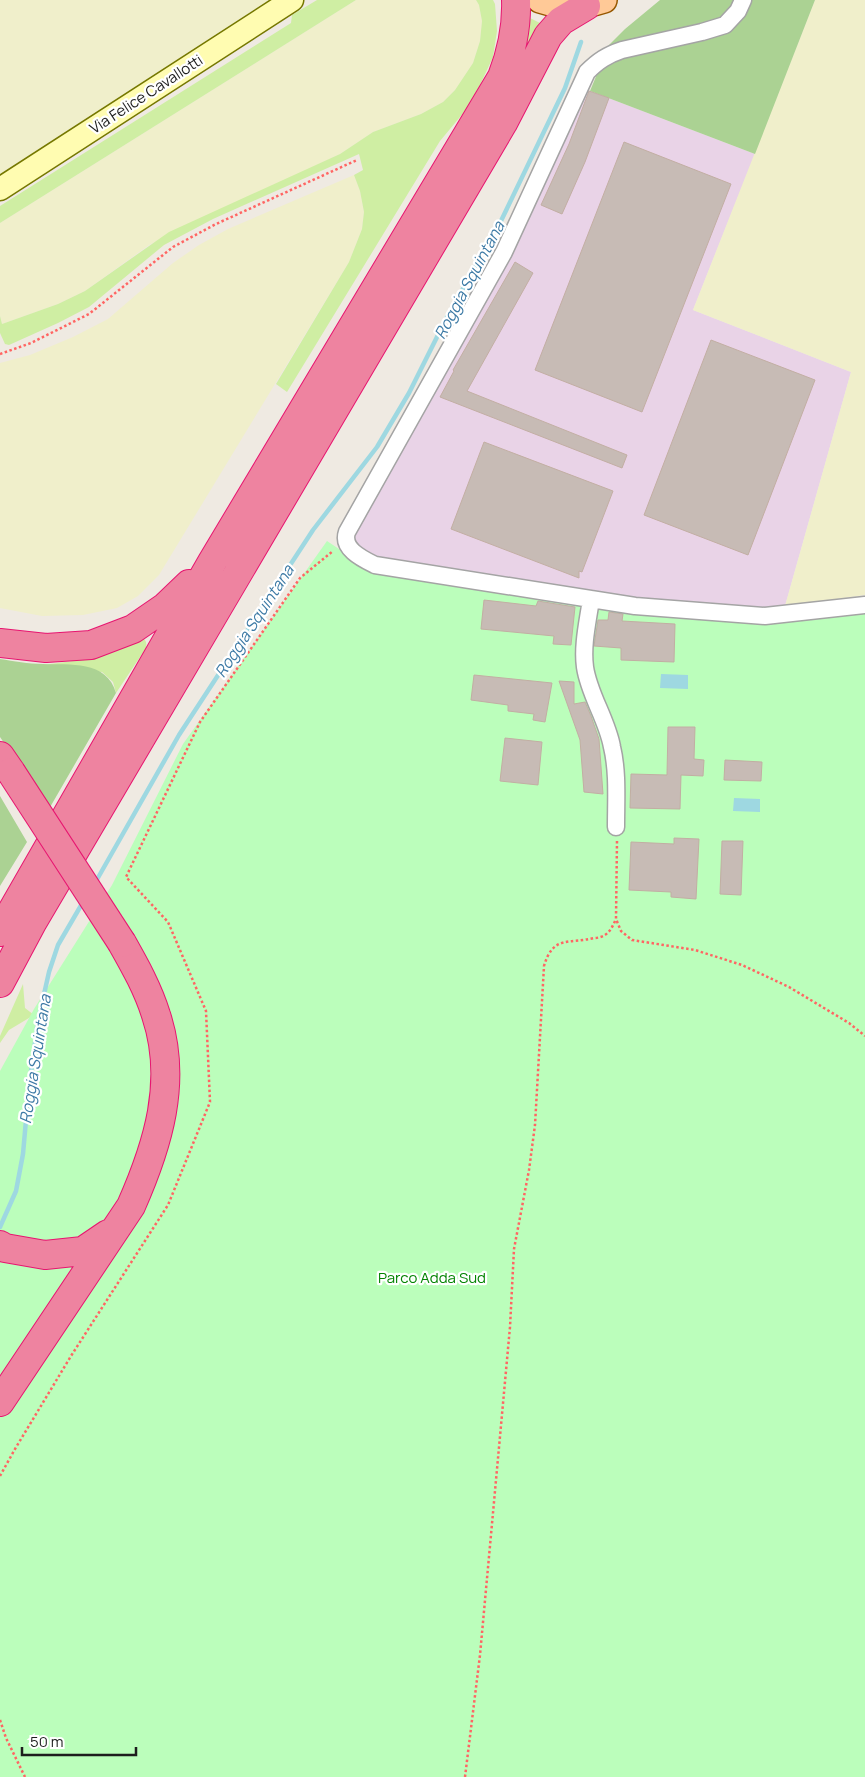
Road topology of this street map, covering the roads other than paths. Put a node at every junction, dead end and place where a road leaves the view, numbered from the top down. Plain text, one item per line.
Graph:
1 (292, 0) edge
2 (516, 0) edge
3 (540, 0) edge
4 (743, 0) edge
5 (595, 3) edge
6 (0, 188) edge
7 (212, 562) junction
8 (591, 599) junction
9 (865, 605) edge
10 (0, 643) edge
11 (5, 764) edge
12 (616, 827) road end
13 (0, 932) edge
14 (0, 983) edge
15 (114, 1231) junction
16 (0, 1245) edge
17 (0, 1402) edge

1 - 6 street, Via Felice Cavallotti
2 - 7 highway
3 - 5 main road
4 - 8 street
5 - 14 highway
7 - 10 highway
7 - 13 highway
8 - 9 street
8 - 12 street
11 - 15 highway, bridge
15 - 16 highway
15 - 17 highway

